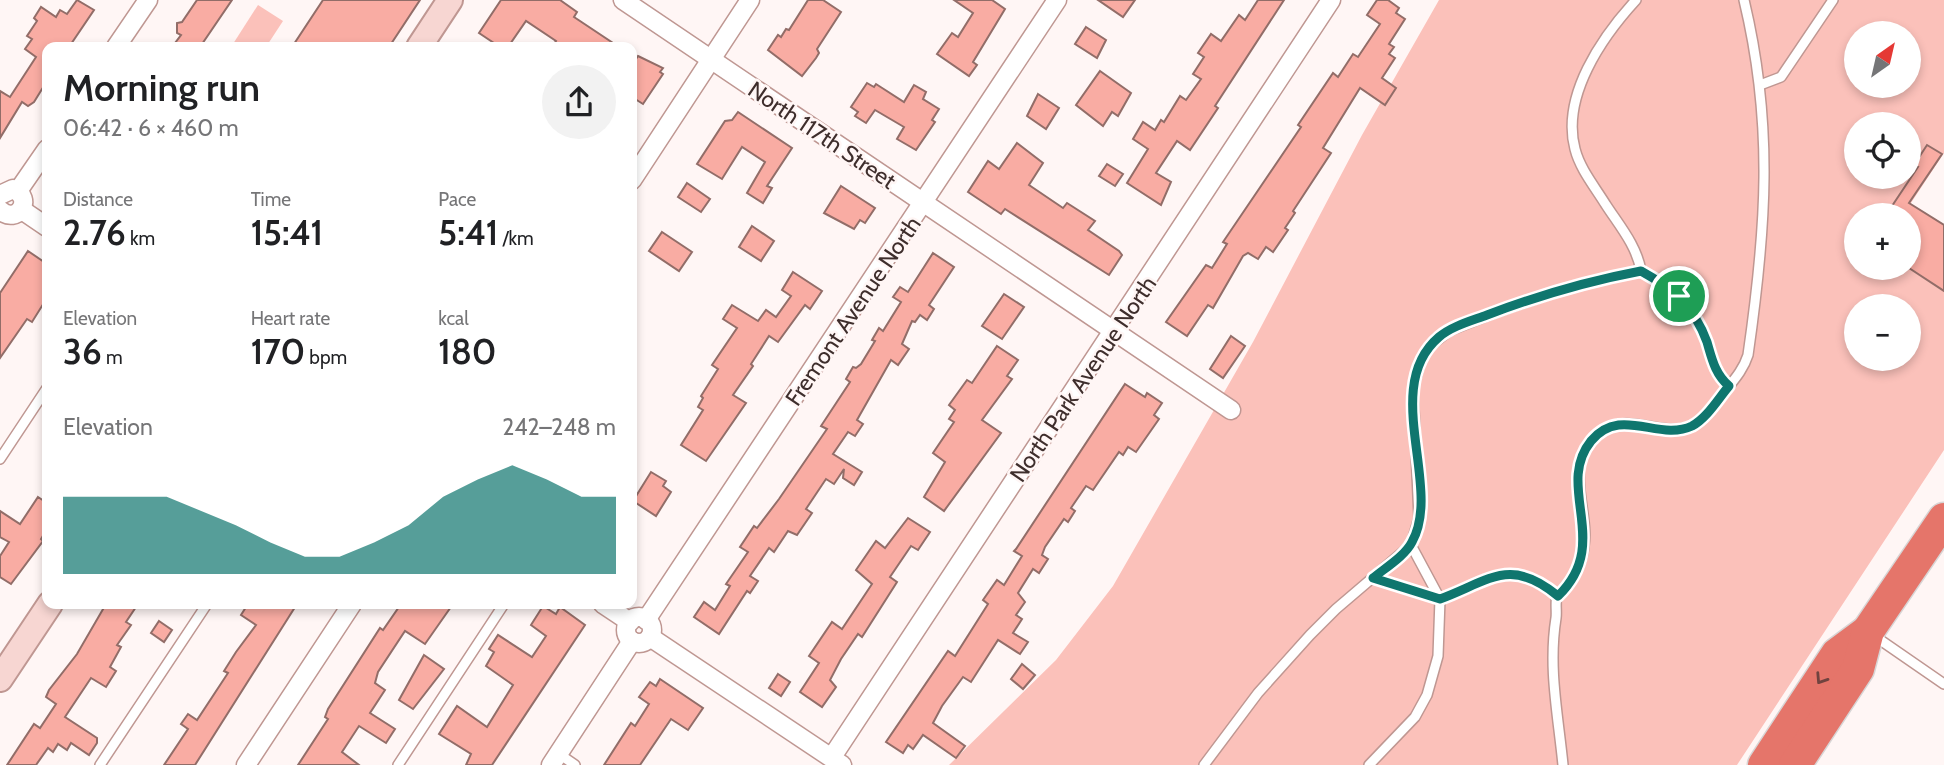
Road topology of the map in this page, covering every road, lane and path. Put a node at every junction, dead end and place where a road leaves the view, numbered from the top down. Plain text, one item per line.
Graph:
1 (149, 0) edge
2 (450, 0) edge
3 (623, 0) edge
4 (750, 0) edge
5 (1057, 0) edge
6 (1331, 0) edge
7 (1636, 0) edge
8 (1744, 0) edge
9 (1833, 0) edge
10 (120, 42) edge
11 (422, 42) edge
12 (710, 60) junction
13 (1760, 85) junction
14 (42, 154) edge
15 (637, 172) edge
16 (5, 194) edge
17 (925, 203) junction
18 (22, 210) junction
19 (1, 214) edge
20 (42, 224) edge
21 (1641, 271) junction
22 (1115, 332) junction
23 (1729, 386) junction
24 (42, 396) edge
25 (1231, 410) dead end
26 (0, 459) edge
27 (1942, 524) edge
28 (1411, 545) junction
29 (1373, 578) junction
30 (1558, 596) junction
31 (1440, 599) junction
32 (47, 609) edge
33 (204, 609) edge
34 (349, 609) edge
35 (501, 609) edge
36 (610, 609) edge
37 (639, 630) junction
38 (1868, 631) junction
39 (0, 679) edge
40 (1944, 684) edge
41 (555, 760) edge
42 (837, 761) edge
43 (100, 765) edge
44 (246, 765) edge
45 (398, 765) edge
46 (575, 765) edge
47 (1204, 765) edge
48 (1369, 765) edge
49 (1563, 765) edge
50 (1764, 765) edge
51 (1796, 765) edge

1 - 10 street
2 - 11 street
3 - 12 street, North 117th Street
4 - 12 street
5 - 17 street, Fremont Avenue North
6 - 22 street, North Park Avenue North
7 - 21 lane
8 - 13 lane
9 - 13 lane
12 - 15 street
12 - 17 street, North 117th Street
13 - 23 lane
14 - 16 street
16 - 18 street
17 - 22 street, North 117th Street
17 - 37 street, Fremont Avenue North
18 - 19 street
18 - 20 street
21 - 23 lane
21 - 28 lane
22 - 25 street, North 117th Street
22 - 42 street, North Park Avenue North
23 - 30 lane
24 - 26 lane
27 - 38 highway
28 - 29 lane
28 - 31 lane
29 - 31 lane
29 - 47 lane
30 - 31 lane
30 - 49 lane
31 - 48 lane
32 - 39 street
33 - 43 lane
34 - 44 street
35 - 45 lane
36 - 37 street
37 - 41 street, Fremont Avenue North
37 - 42 street
38 - 40 lane
38 -> 50 highway
38 - 51 highway
41 - 46 lane

